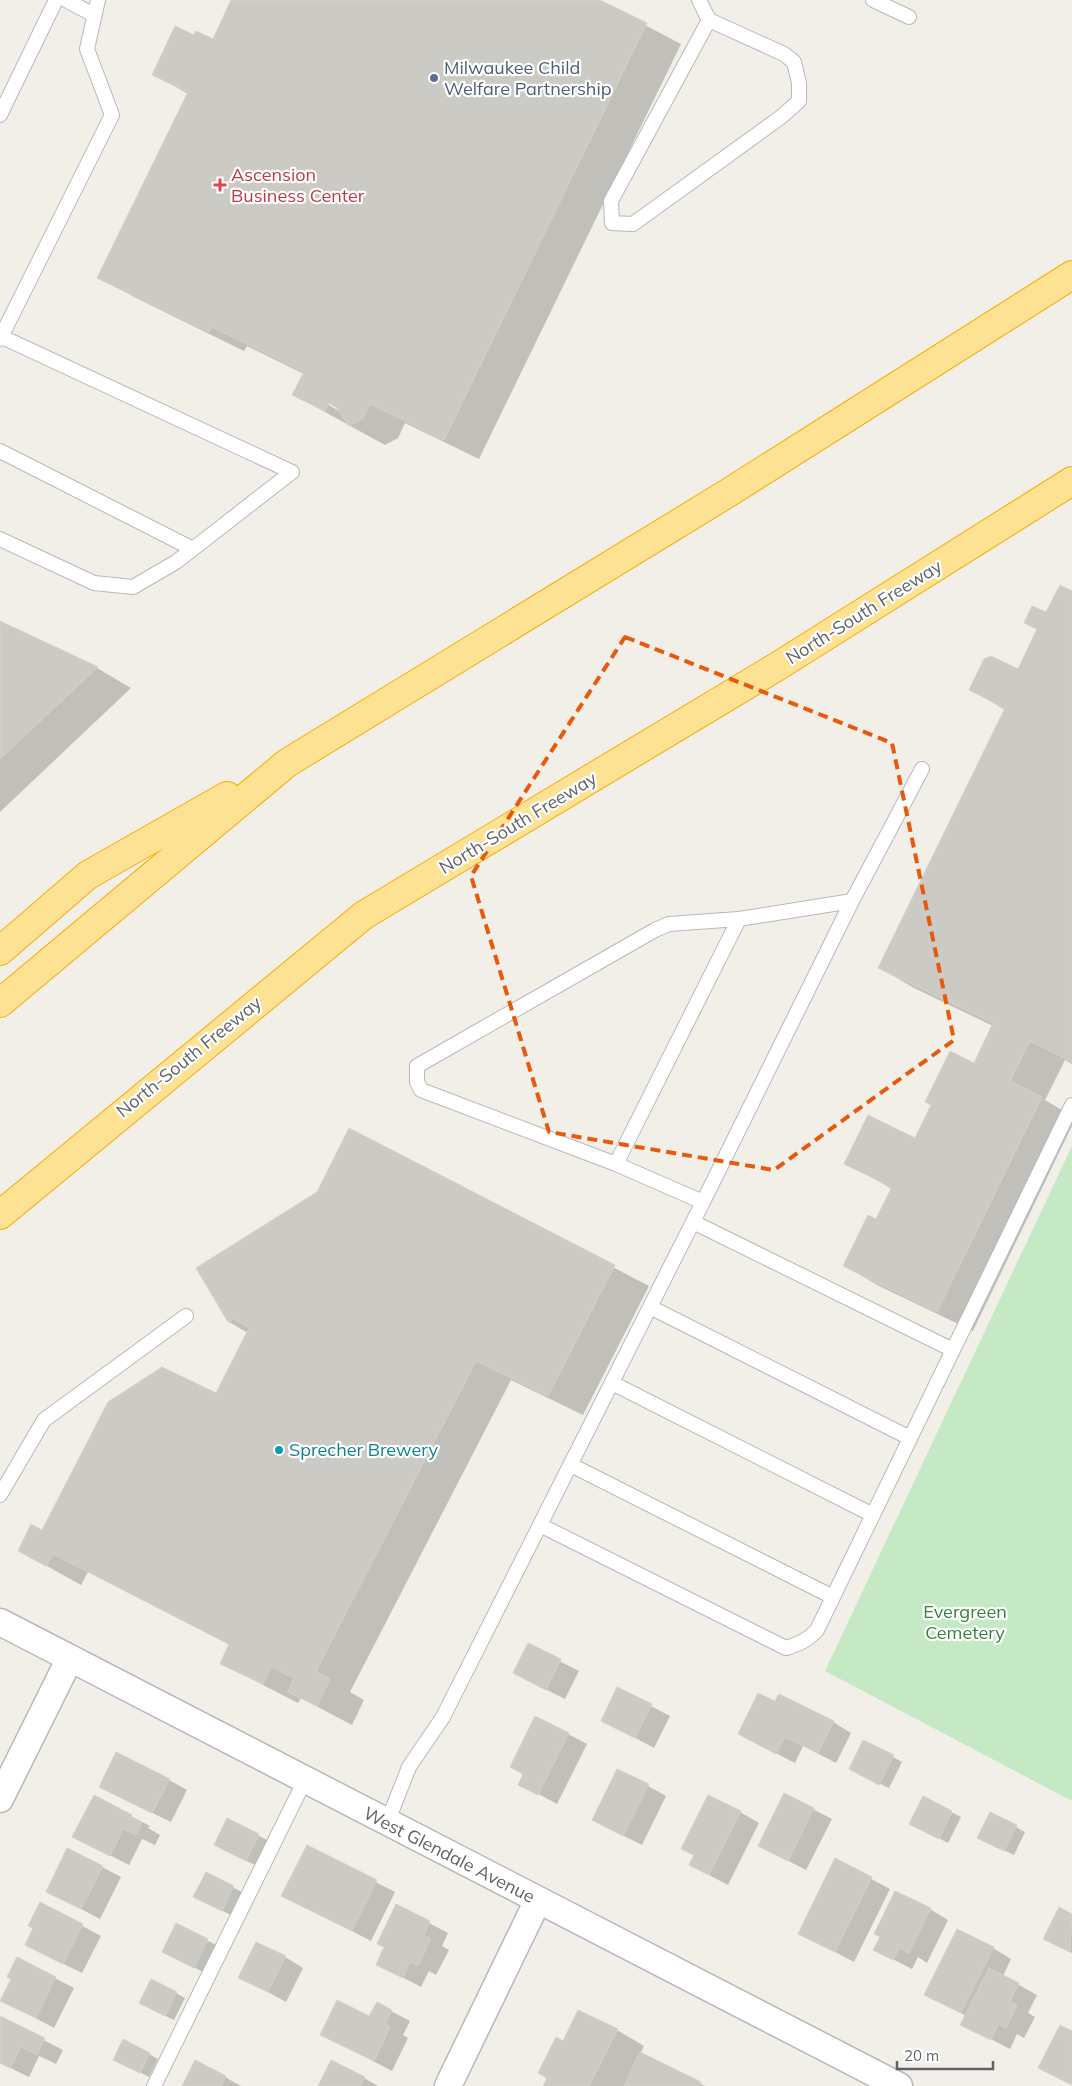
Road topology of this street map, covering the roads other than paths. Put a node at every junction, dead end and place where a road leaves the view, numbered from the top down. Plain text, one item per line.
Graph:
1 (56, 0) edge
2 (66, 0) edge
3 (98, 0) edge
4 (699, 0) edge
5 (873, 0) edge
6 (94, 15) junction
7 (909, 17) dead end
8 (709, 20) junction
9 (0, 115) edge
10 (1072, 275) edge
11 (0, 337) edge
12 (0, 451) edge
13 (1072, 481) edge
14 (0, 539) edge
15 (193, 549) junction
16 (288, 763) junction
17 (922, 769) dead end
18 (852, 901) junction
19 (739, 919) junction
20 (0, 951) edge
21 (0, 1003) edge
22 (1072, 1105) edge
23 (616, 1164) junction
24 (703, 1202) junction
25 (0, 1214) edge
26 (693, 1222) junction
27 (650, 1307) junction
28 (186, 1316) dead end
29 (953, 1350) junction
30 (612, 1383) junction
31 (910, 1438) junction
32 (571, 1465) junction
33 (0, 1495) edge
34 (872, 1515) junction
35 (540, 1525) junction
36 (833, 1597) junction
37 (0, 1622) edge
38 (70, 1658) junction
39 (305, 1780) junction
40 (0, 1799) edge
41 (387, 1823) junction
42 (538, 1900) junction
43 (154, 2086) edge
44 (448, 2086) edge
45 (899, 2086) edge

1 - 9 lane
2 - 6 lane
3 - 6 lane
4 - 8 lane
5 - 7 lane
6 - 11 lane
8 - 8 lane
10 - 16 highway
11 - 15 lane
12 - 15 lane
13 - 25 highway, North-South Freeway
14 - 15 lane
16 - 20 highway
16 - 21 highway
17 - 18 lane
18 - 19 lane
18 - 24 lane
19 - 23 lane
19 - 23 lane
22 - 29 lane
23 - 24 lane
24 - 26 lane
26 - 27 lane
26 - 29 lane
27 - 30 lane
27 - 31 lane
28 - 33 lane
29 - 31 lane
30 - 32 lane
30 - 34 lane
31 - 34 lane
32 - 35 lane
32 - 36 lane
34 - 36 lane
35 - 36 lane
35 - 41 lane
37 - 38 street, West Glendale Avenue
38 - 39 street, West Glendale Avenue
38 - 40 street
39 - 41 street, West Glendale Avenue
39 - 43 lane
41 - 42 street, West Glendale Avenue
42 - 44 street
42 - 45 street, West Glendale Avenue

